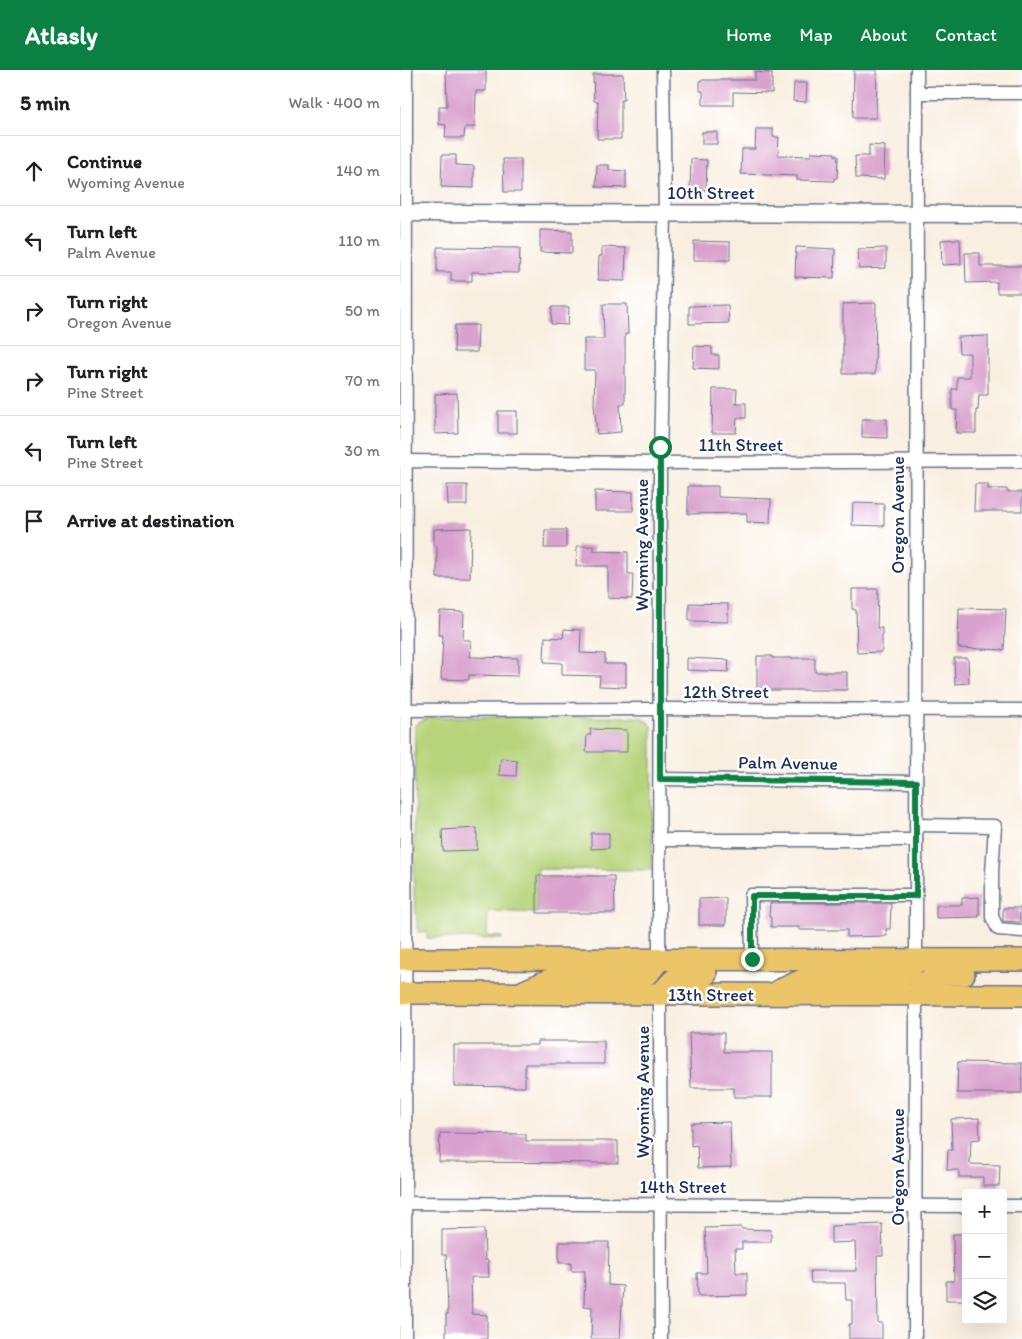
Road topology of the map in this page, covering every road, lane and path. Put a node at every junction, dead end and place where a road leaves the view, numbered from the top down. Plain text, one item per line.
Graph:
1 (406, 70) edge
2 (663, 70) edge
3 (917, 70) edge
4 (917, 94) junction
5 (1022, 94) edge
6 (403, 213) edge
7 (665, 213) junction
8 (1022, 214) edge
9 (916, 215) junction
10 (403, 461) edge
11 (916, 461) junction
12 (1022, 461) edge
13 (660, 463) junction
14 (660, 709) junction
15 (402, 710) edge
16 (916, 710) junction
17 (1022, 710) edge
18 (660, 779) junction
19 (916, 782) junction
20 (916, 825) junction
21 (660, 840) junction
22 (916, 840) junction
23 (916, 896) junction
24 (1022, 931) edge
25 (403, 959) edge
26 (752, 959) junction
27 (659, 960) junction
28 (1022, 960) edge
29 (916, 961) junction
30 (1022, 974) edge
31 (403, 993) edge
32 (517, 994) junction
33 (1022, 994) edge
34 (660, 995) junction
35 (768, 995) junction
36 (916, 995) junction
37 (402, 1202) edge
38 (661, 1205) junction
39 (915, 1206) junction
40 (962, 1206) edge
41 (1007, 1206) edge
42 (1022, 1206) edge
43 (405, 1339) edge
44 (661, 1339) edge
45 (915, 1339) edge

1 - 6 street
2 - 7 street, Wyoming Avenue
3 - 4 street, Oregon Avenue
4 - 5 street
4 - 9 street, Oregon Avenue
6 - 7 street, 10th Street
6 - 10 street
7 - 9 street, 10th Street
7 - 13 street, Wyoming Avenue
8 - 9 street, 10th Street
9 - 11 street, Oregon Avenue
10 - 13 street, 11th Street
10 - 15 street
11 - 12 street, 11th Street
11 - 13 street, 11th Street
11 - 16 street, Oregon Avenue
13 - 14 street, Wyoming Avenue
14 - 15 street, 12th Street
14 - 16 street, 12th Street
14 - 18 street, Wyoming Avenue
15 - 25 street
16 - 17 street, 12th Street
16 - 19 street, Oregon Avenue
18 - 19 street, Palm Avenue
18 - 21 street, Wyoming Avenue
19 - 20 street, Oregon Avenue
20 - 22 street, Oregon Avenue
20 - 24 street
21 - 22 street
21 - 27 street, Wyoming Avenue
22 - 23 street, Oregon Avenue
23 - 26 street
23 - 29 street, Oregon Avenue
25 - 27 highway, 13th Street
25 - 31 street
26 - 27 highway, 13th Street
26 - 29 highway, 13th Street
26 - 34 highway
27 - 32 highway
28 - 29 highway, 13th Street
29 - 35 highway
30 - 36 highway
31 - 32 highway, 13th Street
31 - 37 street
32 - 34 highway, 13th Street
33 - 36 highway, 13th Street
34 - 35 highway, 13th Street
34 - 38 street, Wyoming Avenue
35 - 36 highway, 13th Street
36 - 39 street, Oregon Avenue
37 - 38 street, 14th Street
37 - 43 street
38 - 39 street, 14th Street
38 - 44 street, Wyoming Avenue
39 - 40 street, 14th Street
39 - 45 street, Oregon Avenue
41 - 42 street

